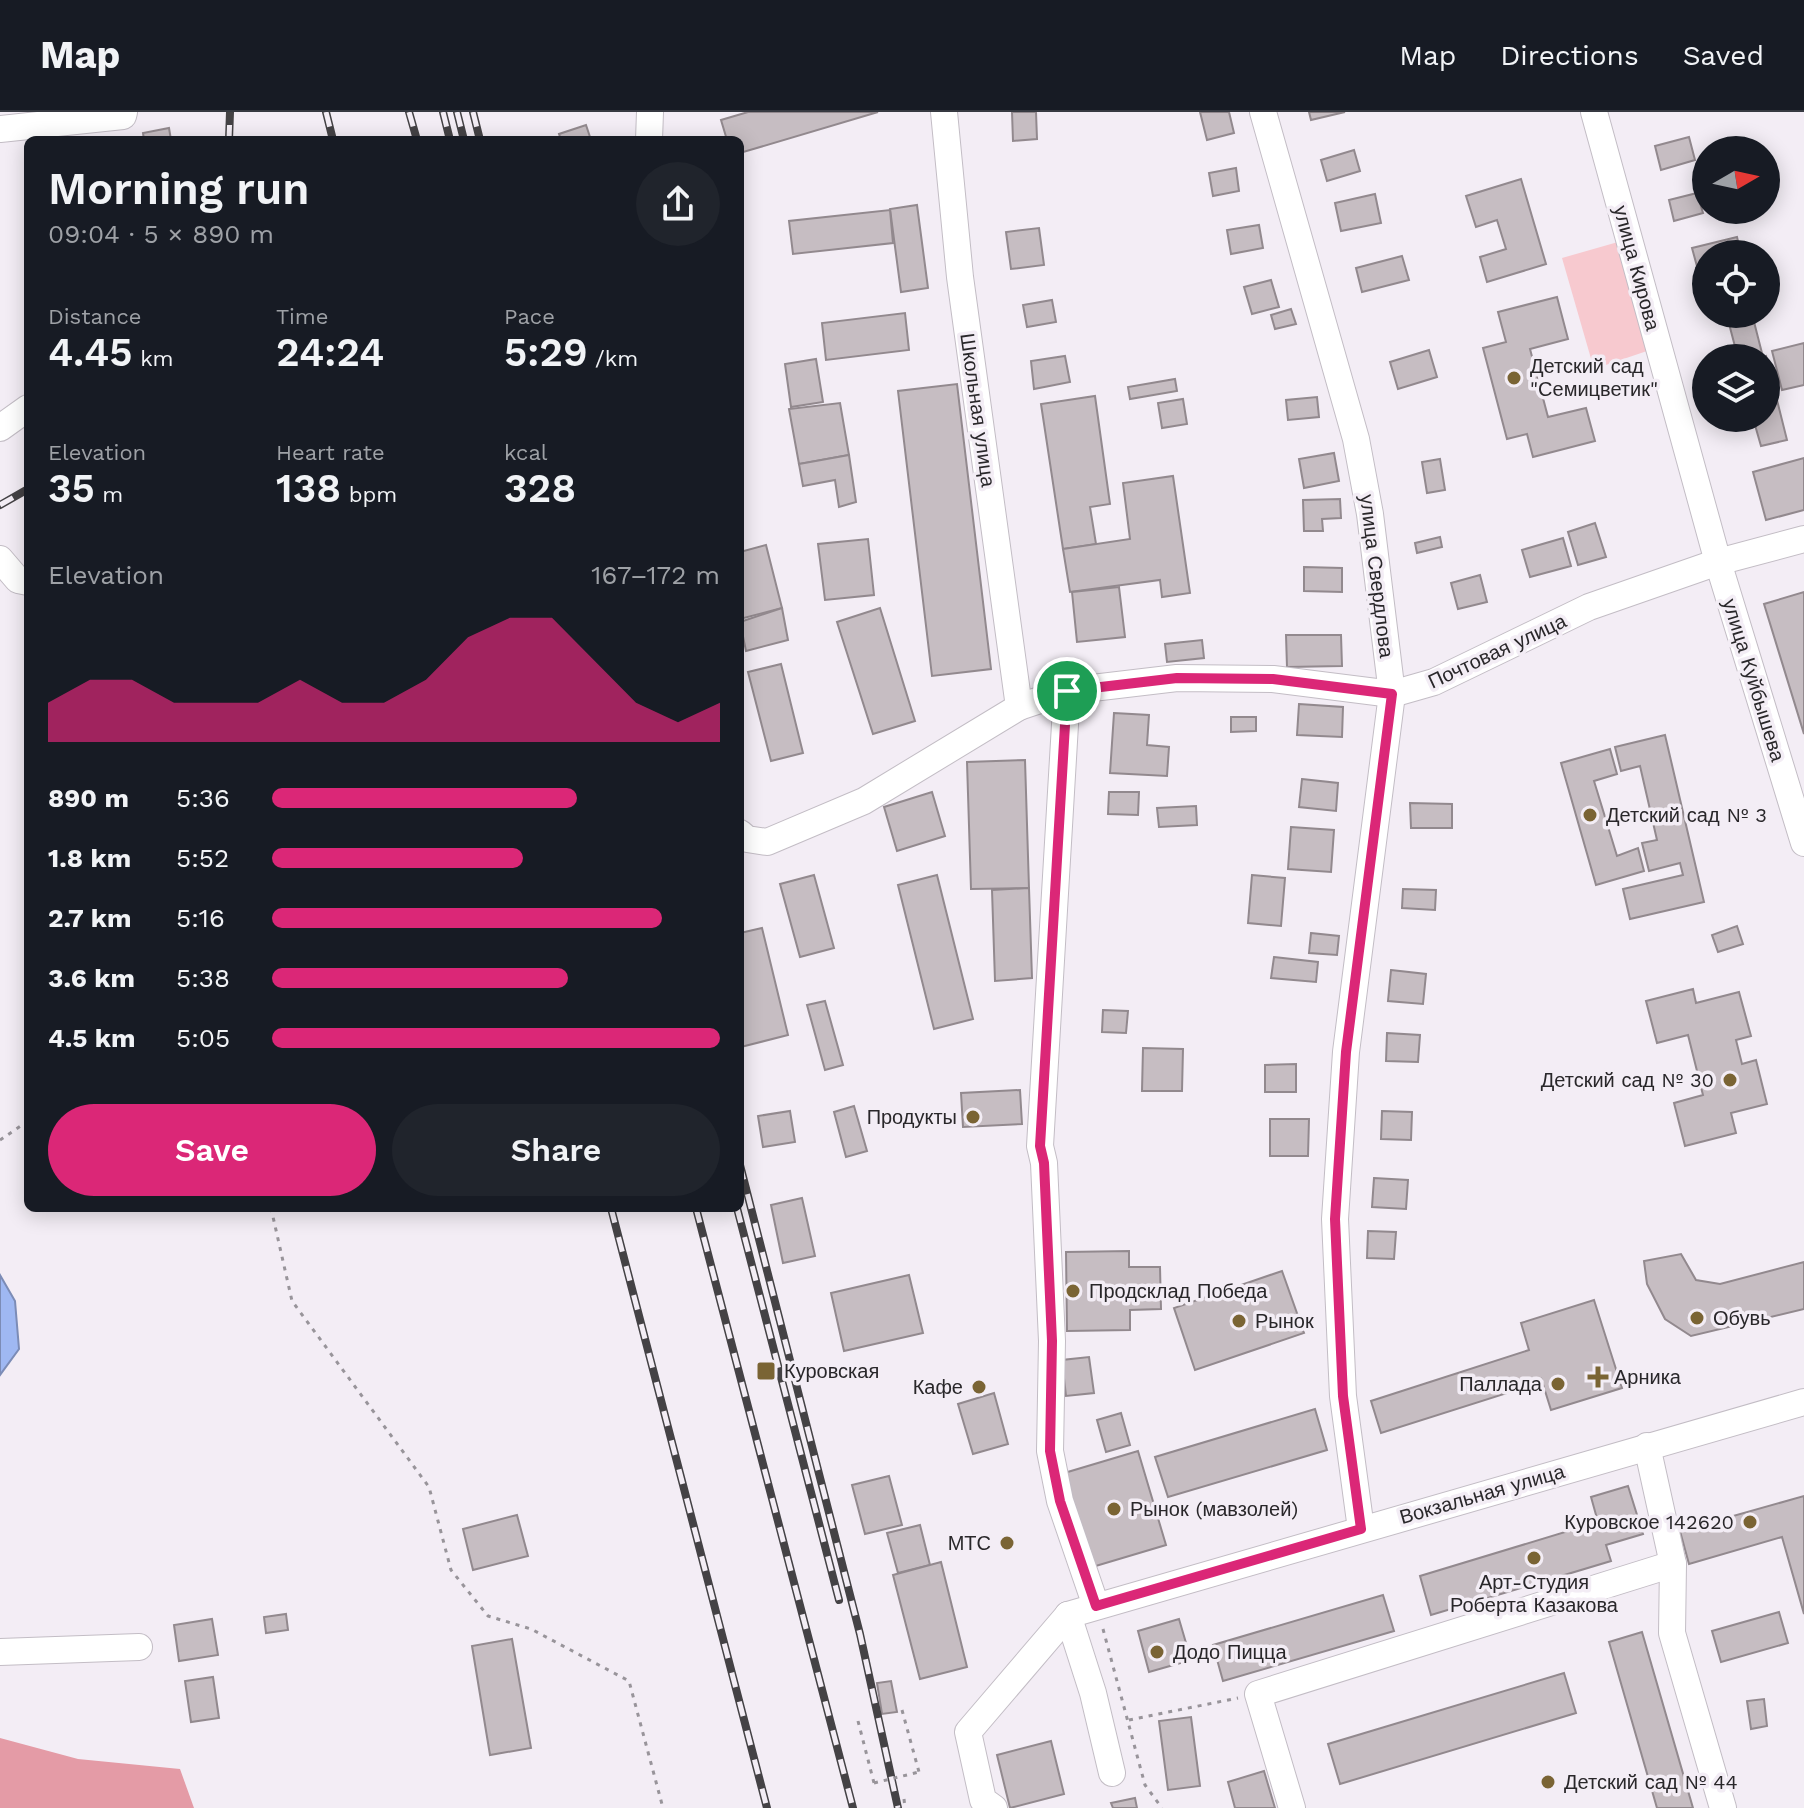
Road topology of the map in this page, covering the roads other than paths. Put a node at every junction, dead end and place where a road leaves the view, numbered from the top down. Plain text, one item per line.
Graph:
1 (124, 112) edge
2 (650, 112) edge
3 (944, 112) edge
4 (1263, 112) edge
5 (1594, 112) edge
6 (0, 129) edge
7 (649, 136) edge
8 (24, 411) edge
9 (0, 428) edge
10 (1804, 539) edge
11 (0, 559) edge
12 (1718, 562) junction
13 (24, 581) edge
14 (1067, 691) junction
15 (1392, 694) junction
16 (1019, 707) junction
17 (744, 836) edge
18 (1804, 843) edge
19 (1804, 1402) edge
20 (1647, 1446) junction
21 (1361, 1529) junction
22 (1673, 1564) junction
23 (1096, 1606) junction
24 (1068, 1615) junction
25 (139, 1647) dead end
26 (0, 1652) edge
27 (1112, 1773) dead end
28 (994, 1808) edge
29 (1292, 1808) edge
30 (1723, 1808) edge

1 - 6 street
2 - 7 street
3 - 16 street, Школьная улица
4 - 15 street, улица Свердлова
5 - 12 street, улица Кирова
8 - 9 street
10 - 12 street, Почтовая улица
11 - 13 street
12 - 15 street, Почтовая улица
12 - 18 street, улица Куйбышева
14 - 15 street, Почтовая улица
14 - 16 street, Почтовая улица
14 - 23 street
15 - 21 street, улица Свердлова
16 - 17 street, Почтовая улица
19 - 20 street, Вокзальная улица
20 - 21 street, Вокзальная улица
20 - 22 street
21 - 23 street, Вокзальная улица
22 - 29 street
22 - 30 street
23 - 24 street, Вокзальная улица
24 - 27 street
24 - 28 street
25 - 26 street

